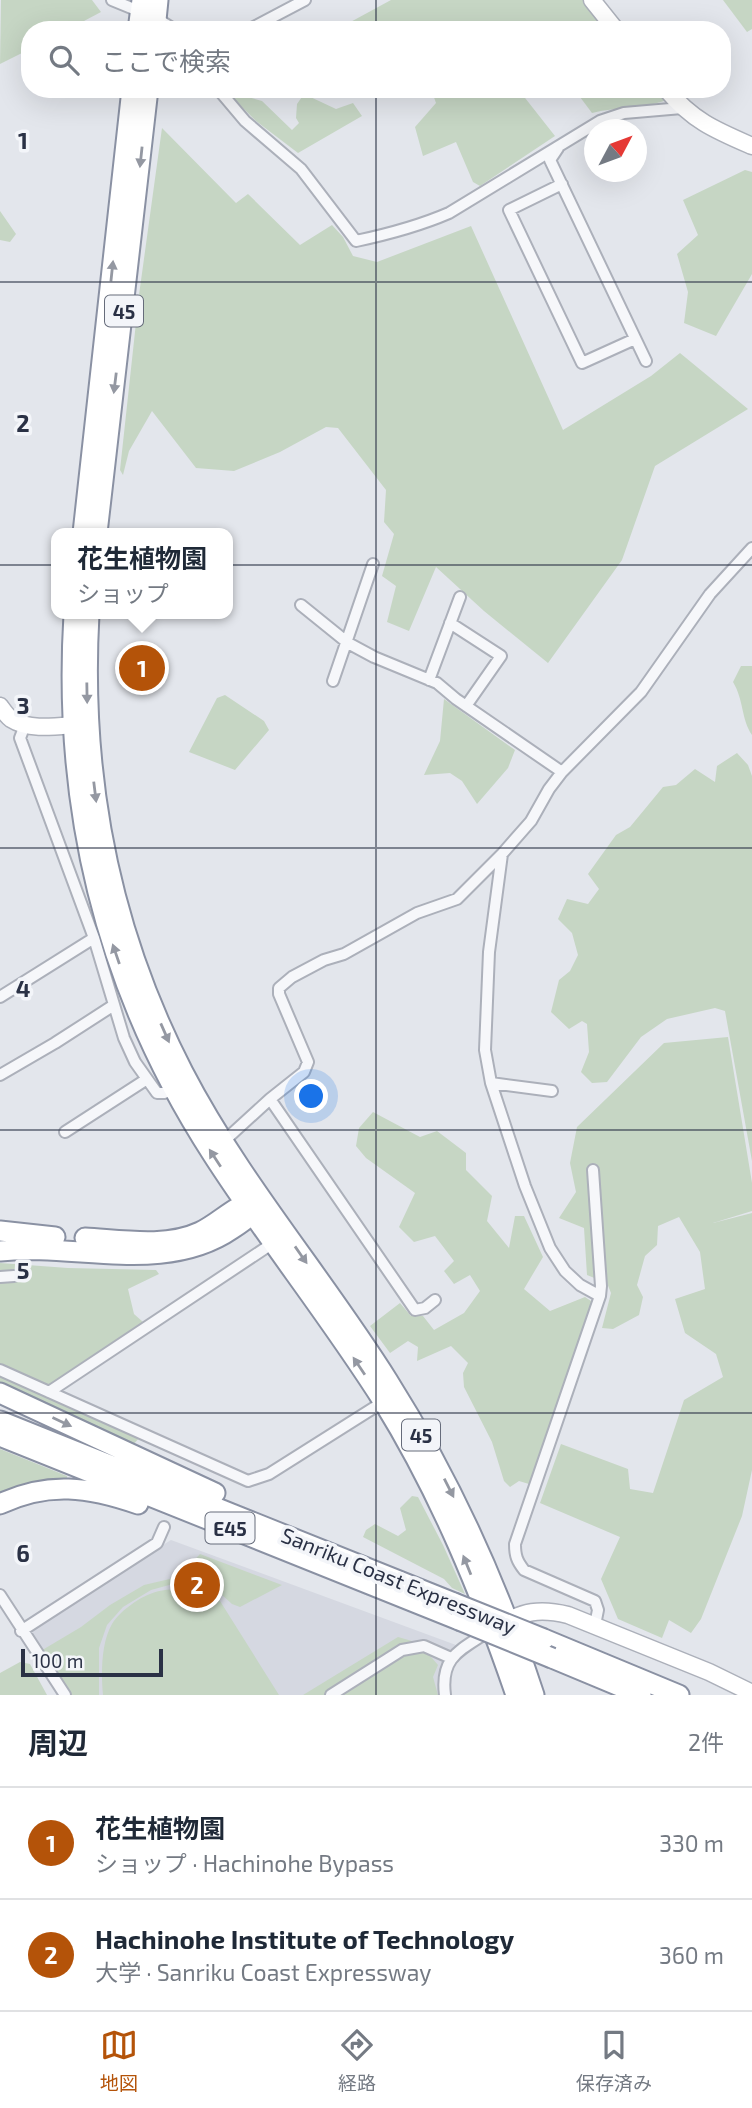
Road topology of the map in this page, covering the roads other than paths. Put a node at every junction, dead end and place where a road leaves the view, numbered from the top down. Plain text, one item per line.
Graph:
1 (112, 0) edge
2 (592, 0) edge
3 (301, 1) edge
4 (148, 15) edge
5 (264, 21) edge
6 (609, 21) edge
7 (131, 98) edge
8 (147, 98) edge
9 (226, 98) edge
10 (674, 98) edge
11 (682, 108) junction
12 (560, 145) junction
13 (752, 146) edge
14 (562, 184) junction
15 (635, 339) junction
16 (646, 361) dead end
17 (84, 528) edge
18 (98, 528) edge
19 (752, 548) edge
20 (373, 564) dead end
21 (460, 597) dead end
22 (301, 605) dead end
23 (74, 619) edge
24 (89, 619) edge
25 (450, 624) junction
26 (348, 643) junction
27 (429, 680) junction
28 (333, 681) dead end
29 (0, 706) edge
30 (466, 706) junction
31 (80, 724) junction
32 (25, 725) junction
33 (562, 772) junction
34 (502, 853) junction
35 (94, 938) junction
36 (0, 997) edge
37 (114, 1005) junction
38 (0, 1075) edge
39 (147, 1079) junction
40 (491, 1083) junction
41 (174, 1089) junction
42 (552, 1091) dead end
43 (270, 1099) junction
44 (65, 1132) dead end
45 (223, 1142) junction
46 (593, 1170) dead end
47 (253, 1205) junction
48 (0, 1231) edge
49 (0, 1237) edge
50 (35, 1242) junction
51 (273, 1243) junction
52 (0, 1249) edge
53 (14, 1276) dead end
54 (0, 1277) edge
55 (600, 1296) junction
56 (435, 1300) dead end
57 (0, 1370) edge
58 (49, 1392) junction
59 (0, 1393) edge
60 (383, 1402) junction
61 (0, 1421) edge
62 (0, 1436) edge
63 (191, 1455) junction
64 (186, 1468) dead end
65 (0, 1504) edge
66 (164, 1527) dead end
67 (308, 1560) junction
68 (403, 1582) junction
69 (0, 1595) edge
70 (457, 1611) junction
71 (501, 1624) junction
72 (595, 1625) junction
73 (21, 1630) junction
74 (451, 1658) junction
75 (744, 1692) edge
76 (65, 1695) edge
77 (331, 1695) edge
78 (445, 1695) edge
79 (516, 1695) edge
80 (534, 1695) edge
81 (641, 1695) edge
82 (680, 1695) edge

1 - 4 street
2 - 6 street
3 - 5 street
17 -> 7 highway, 45
8 -> 18 highway, 45
9 - 12 street
10 - 11 street
11 - 12 street
11 - 13 street
12 - 14 street
14 - 15 street
14 - 15 street
15 - 16 street
19 - 33 street
20 - 26 street
21 - 25 street
22 - 26 street
23 - 31 highway, 45
24 -> 31 highway, 45
25 - 27 street
25 - 30 street
26 - 27 street
26 - 28 street
27 - 30 street
29 - 32 street
30 - 33 street
31 - 32 street
41 -> 31 highway, 45
31 -> 45 highway, 45
32 - 35 street
33 - 34 street
34 - 40 street
34 - 43 street
35 - 36 street
35 - 37 street
37 - 38 street
37 - 39 street
39 - 41 street
39 - 44 street
40 - 42 street
40 - 55 street
47 -> 41 highway, 45
43 - 45 street
43 - 56 street
45 - 47 highway, 45
46 - 55 street
47 - 50 highway
47 - 51 highway, 45
47 -> 71 highway, 45
48 - 50 highway
49 - 50 highway
50 - 52 highway
51 - 58 street
60 -> 51 highway, 45
53 - 54 street
55 - 72 street
57 - 58 street
58 - 63 street
59 -> 68 highway
60 - 63 street
71 -> 60 highway, 45
61 - 68 highway, Sanriku Coast Expressway / E45
62 - 67 highway, Sanriku Coast Expressway / E45
63 - 64 street
65 - 67 highway
66 - 73 street
67 - 70 highway, Sanriku Coast Expressway / E45
68 - 70 highway, Sanriku Coast Expressway / E45
69 - 73 street
70 - 81 highway, Sanriku Coast Expressway / E45, bridge
70 - 82 highway, Sanriku Coast Expressway / E45, bridge
71 - 72 street
71 - 74 street
71 - 79 highway, 45
71 - 80 highway, 45
72 - 75 street
73 - 76 street
74 - 77 street
74 - 78 street

